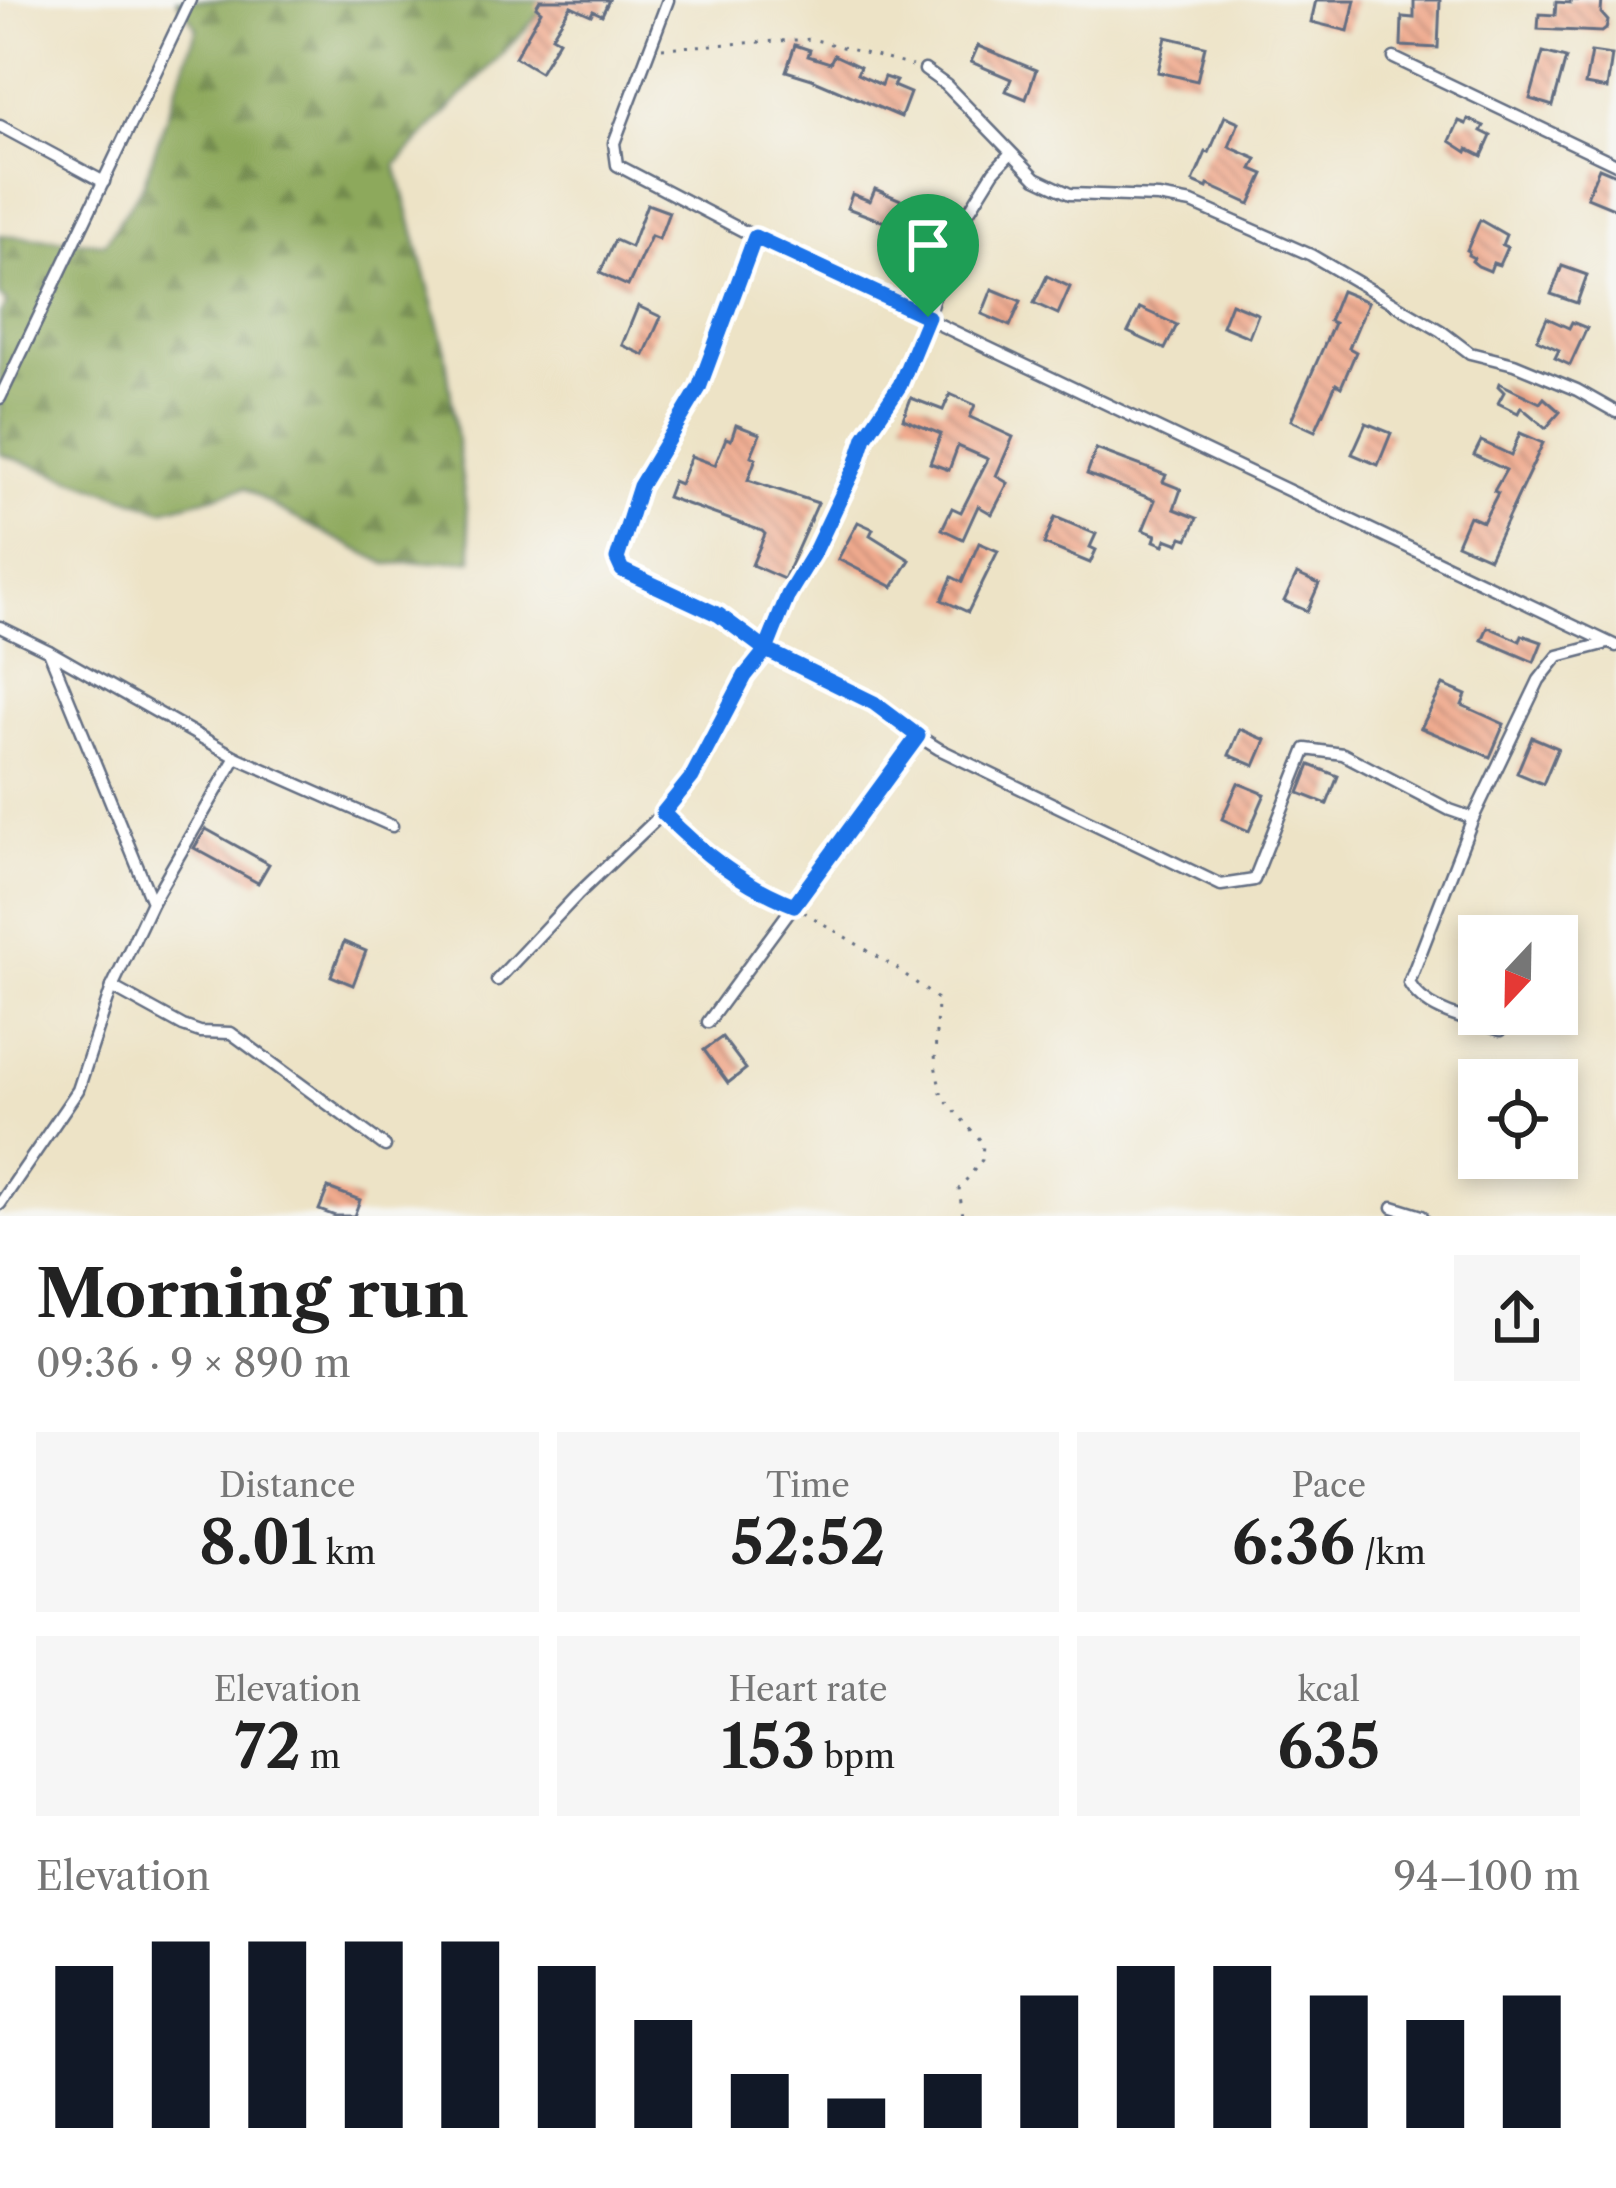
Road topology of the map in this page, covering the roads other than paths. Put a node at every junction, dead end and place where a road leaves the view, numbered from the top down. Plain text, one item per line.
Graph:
1 (190, 0) edge
2 (668, 0) edge
3 (1394, 58) dead end
4 (926, 70) road end
5 (0, 127) edge
6 (1010, 154) junction
7 (1616, 164) edge
8 (104, 182) junction
9 (755, 237) junction
10 (928, 317) junction
11 (1, 392) edge
12 (1616, 412) edge
13 (0, 627) edge
14 (1612, 645) edge
15 (49, 650) junction
16 (766, 650) junction
17 (918, 736) junction
18 (236, 757) junction
19 (663, 813) junction
20 (1473, 818) junction
21 (392, 826) dead end
22 (152, 902) junction
23 (794, 905) junction
24 (497, 980) dead end
25 (112, 987) junction
26 (1458, 1016) edge
27 (708, 1022) dead end
28 (385, 1146) dead end
29 (0, 1204) edge
30 (1393, 1207) dead end
31 (1422, 1216) edge

1 - 8 street
2 - 9 street
3 - 7 street
4 - 6 street
5 - 8 street
6 - 10 street
6 - 12 street
8 - 11 street
9 - 10 street
9 - 16 street
10 - 14 street
10 - 16 street
13 - 15 street
14 - 20 street
15 - 18 street
15 - 22 street
16 - 17 street
16 - 19 street
17 - 20 street
17 - 23 street
18 - 21 street
18 - 22 street
19 - 23 street
19 - 24 street
20 - 26 street
22 - 25 street
23 - 27 street
25 - 28 street
25 - 29 street
30 - 31 street

